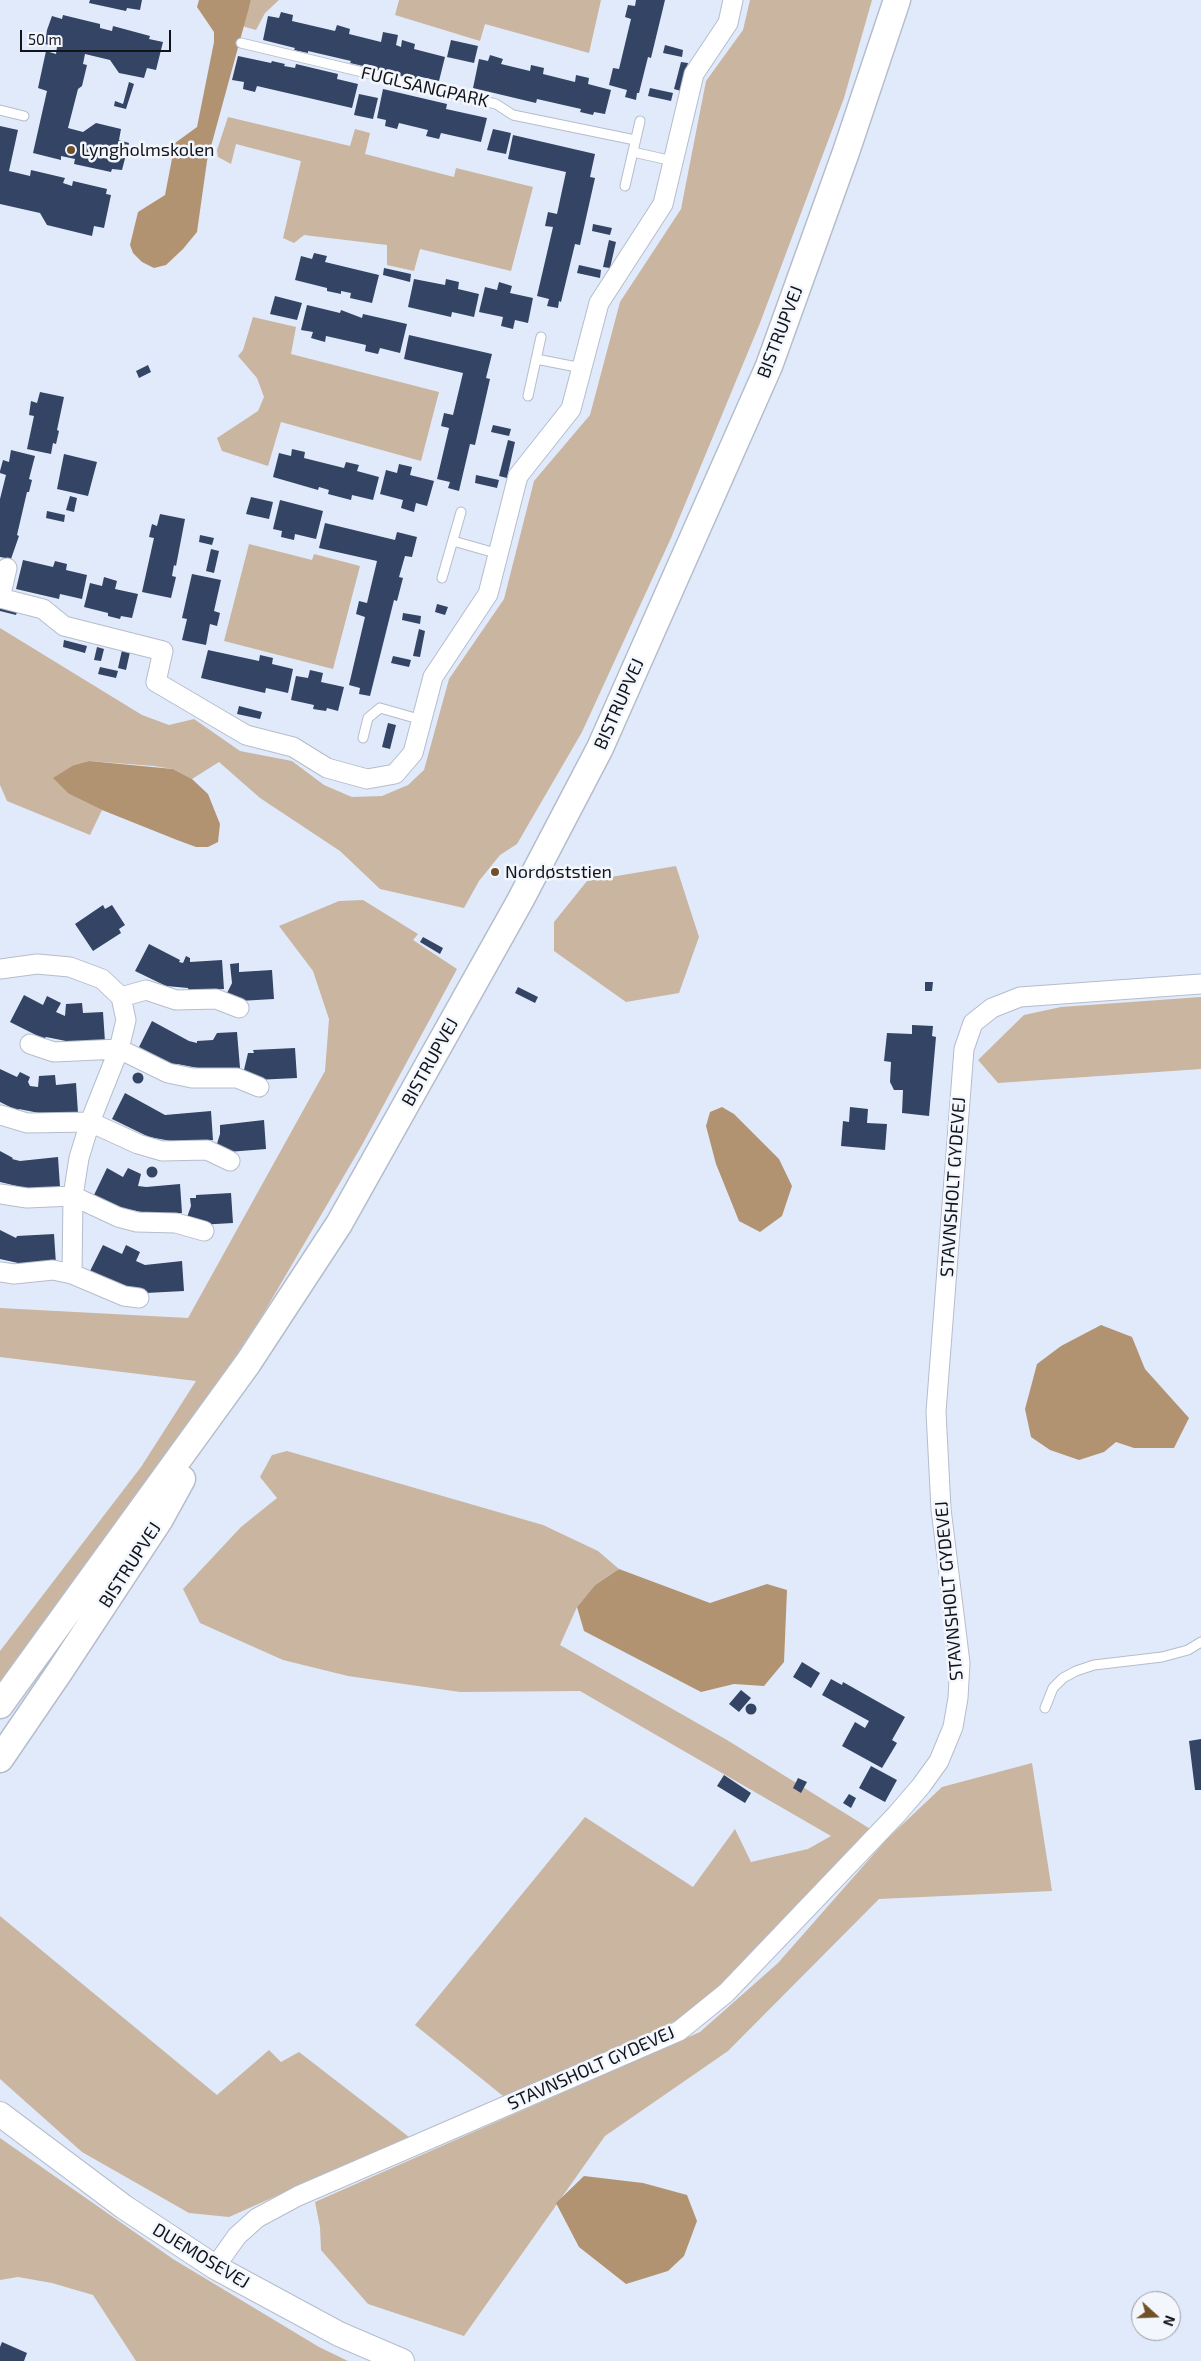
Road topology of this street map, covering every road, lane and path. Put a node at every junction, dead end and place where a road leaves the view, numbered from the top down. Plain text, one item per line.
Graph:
1 (733, 0) edge
2 (897, 0) edge
3 (241, 43) dead end
4 (0, 110) edge
5 (24, 116) dead end
6 (640, 121) dead end
7 (635, 140) junction
8 (633, 152) junction
9 (673, 161) junction
10 (625, 186) dead end
11 (541, 337) dead end
12 (536, 358) junction
13 (582, 368) junction
14 (528, 396) dead end
15 (461, 512) dead end
16 (453, 541) junction
17 (499, 554) junction
18 (7, 568) dead end
19 (442, 578) dead end
20 (422, 720) junction
21 (363, 738) dead end
22 (0, 969) edge
23 (1201, 984) edge
24 (121, 997) junction
25 (239, 1008) dead end
26 (30, 1044) dead end
27 (119, 1049) junction
28 (259, 1087) dead end
29 (0, 1115) edge
30 (90, 1122) junction
31 (230, 1161) dead end
32 (0, 1194) edge
33 (73, 1196) junction
34 (204, 1231) dead end
35 (0, 1272) edge
36 (72, 1274) junction
37 (139, 1298) dead end
38 (248, 1363) junction
39 (1201, 1642) edge
40 (0, 1705) edge
41 (1045, 1708) dead end
42 (0, 1759) edge
43 (5, 2119) edge
44 (215, 2267) junction
45 (402, 2361) edge

1 - 9 street
2 - 38 main road, BISTRUPVEJ
3 - 7 lane, FUGLSANGPARK
4 - 5 lane
6 - 7 lane
7 - 8 lane
8 - 9 lane
8 - 10 lane
9 - 13 street
11 - 12 lane
12 - 13 lane
12 - 14 lane
13 - 17 street
15 - 16 lane
16 - 17 lane
16 - 19 lane
17 - 20 street
18 - 20 street
20 - 21 lane
22 - 24 street
23 - 44 street, STAVNSHOLT GYDEVEJ
24 - 25 street
24 - 27 street
26 - 27 street
27 - 28 street
27 - 30 street
29 - 30 street
30 - 31 street
30 - 33 street
32 - 33 street
33 - 34 street
33 - 36 street
35 - 36 street
36 - 37 street
38 - 40 main road, BISTRUPVEJ
38 - 42 main road, BISTRUPVEJ
39 - 41 lane
43 - 44 street, DUEMOSEVEJ
44 - 45 street, DUEMOSEVEJ

